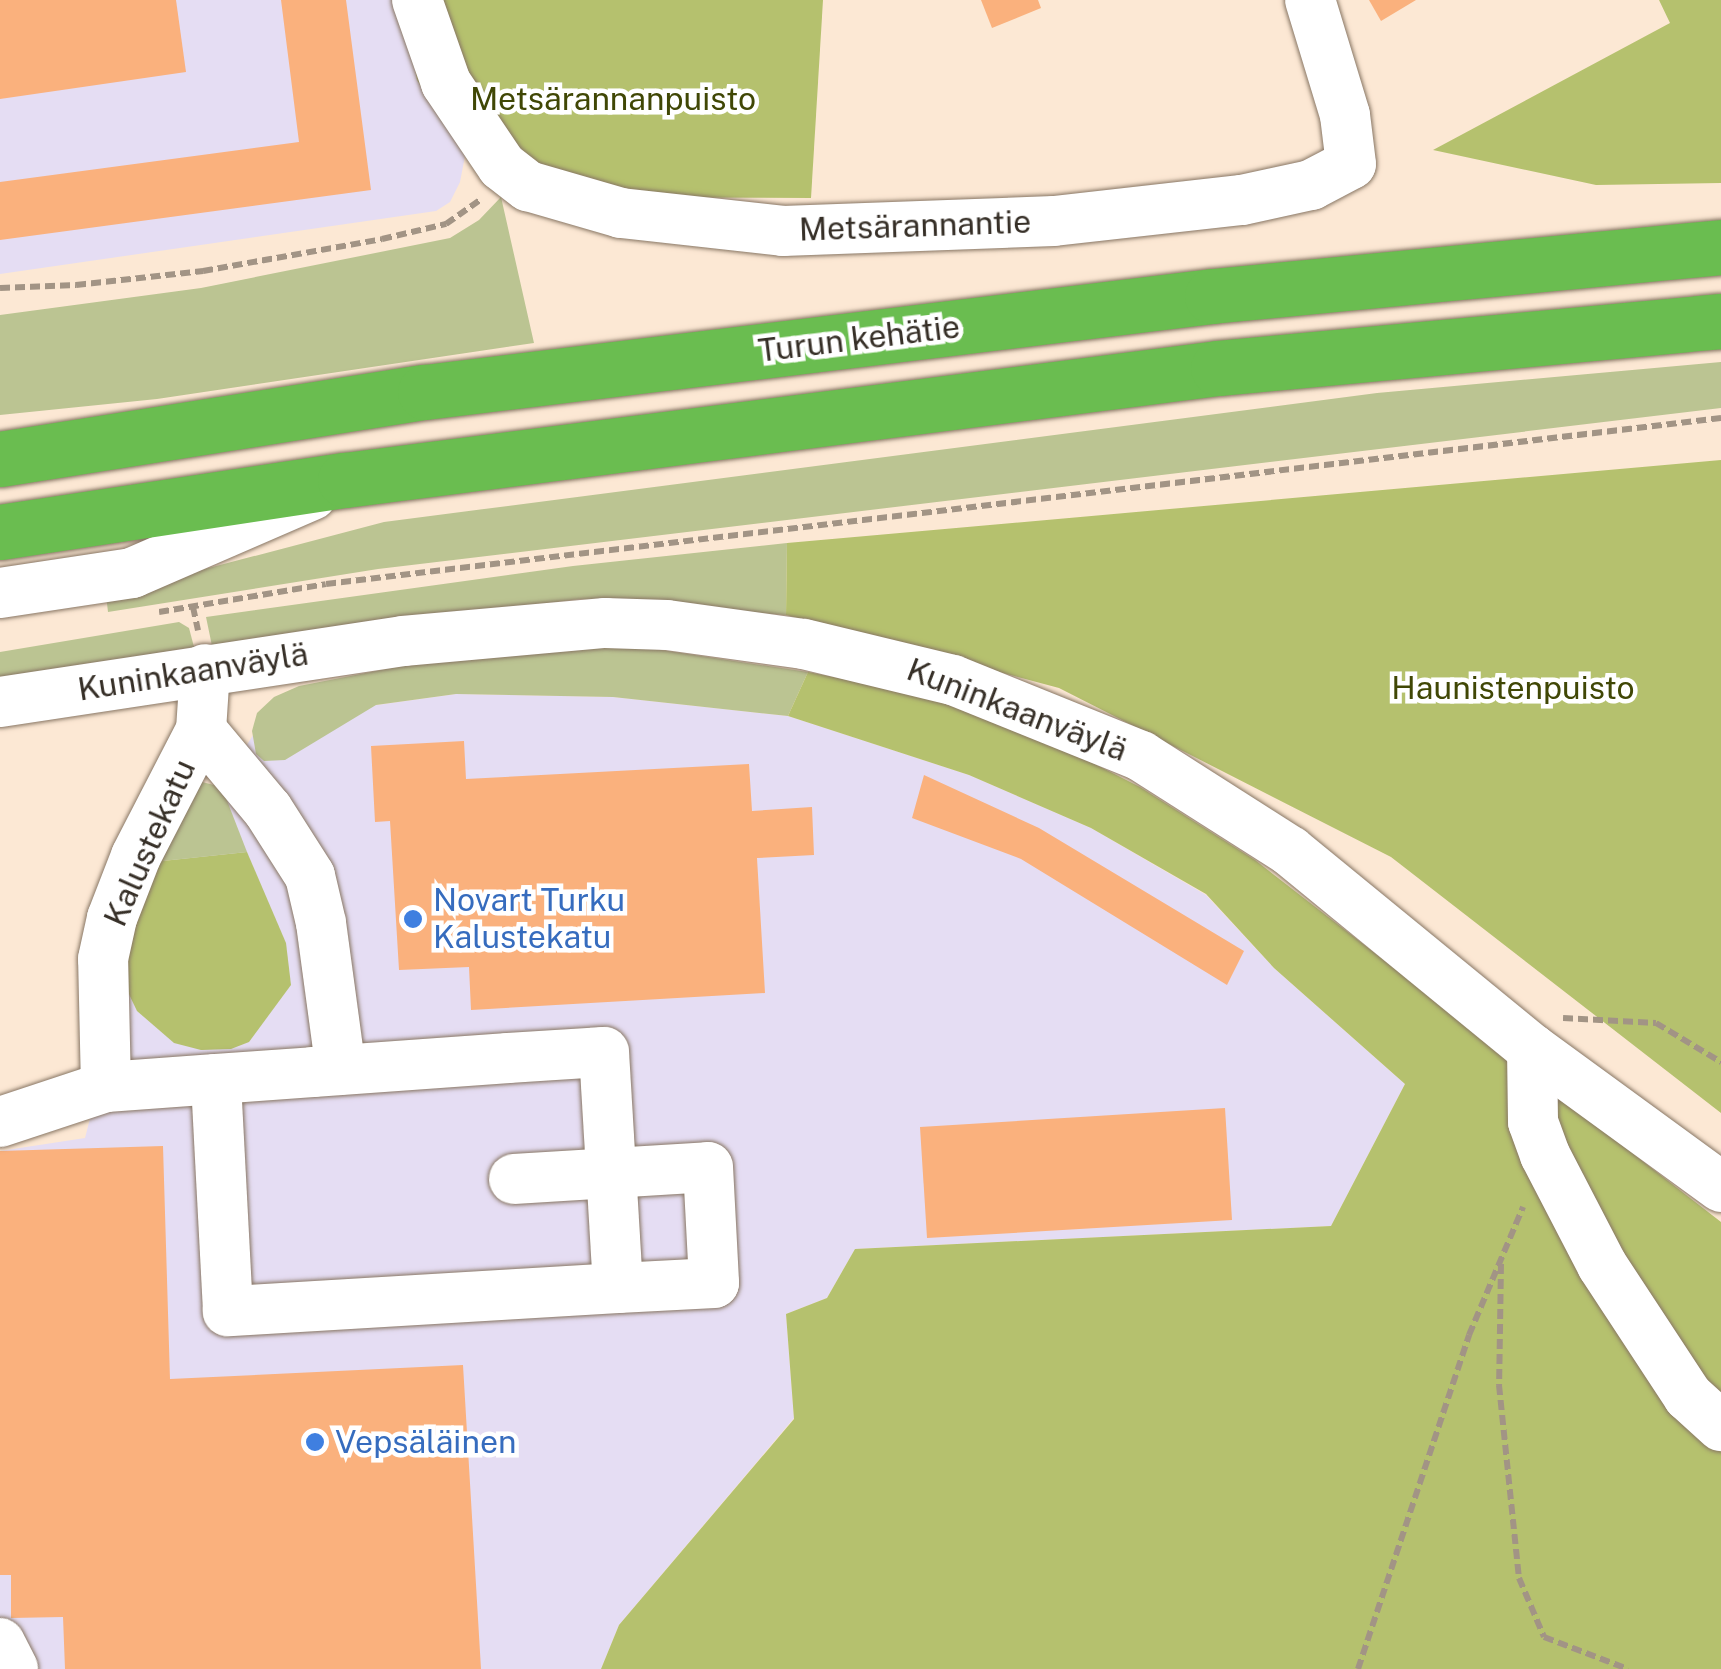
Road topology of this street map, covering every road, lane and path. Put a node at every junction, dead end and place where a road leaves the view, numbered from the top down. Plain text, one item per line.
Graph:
1 (417, 0) edge
2 (1310, 0) edge
3 (502, 166) junction
4 (1721, 247) edge
5 (0, 288) edge
6 (1721, 322) edge
7 (1721, 418) edge
8 (0, 460) edge
9 (345, 480) junction
10 (0, 532) edge
11 (0, 594) edge
12 (154, 613) dead end
13 (205, 669) junction
14 (0, 702) edge
15 (201, 730) junction
16 (1544, 1033) junction
17 (1721, 1062) edge
18 (341, 1070) junction
19 (216, 1079) junction
20 (106, 1087) junction
21 (0, 1122) edge
22 (1544, 1155) junction
23 (612, 1173) junction
24 (514, 1179) dead end
25 (1721, 1186) edge
26 (1501, 1260) junction
27 (618, 1288) junction
28 (1721, 1426) edge
29 (0, 1643) edge
30 (13, 1669) edge
31 (1358, 1669) edge
32 (1628, 1669) edge

1 - 3 street, Metsärannantie
2 - 3 street, Metsärannantie
3 - 5 path
4 - 8 highway, Turun kehätie
6 - 9 highway
7 - 12 path
9 - 10 highway
9 - 11 street
13 - 14 street, Kuninkaanväylä
13 - 15 street, Kalustekatu
13 - 16 street, Kuninkaanväylä
15 - 18 street
15 - 20 street, Kalustekatu
16 - 17 path
16 - 22 street
16 - 25 street, Kuninkaanväylä
18 - 19 street
18 - 23 street
19 - 20 street
19 - 27 street
20 - 21 street
22 - 26 path
22 - 28 street
23 - 24 street
23 - 27 street
23 - 27 street
26 - 31 path
26 - 32 path
29 - 30 street

